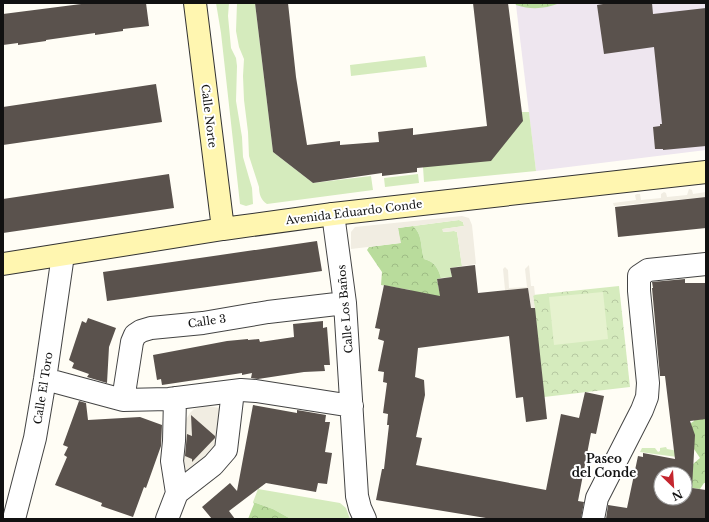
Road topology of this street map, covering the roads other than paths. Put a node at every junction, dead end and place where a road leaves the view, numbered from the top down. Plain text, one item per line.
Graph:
1 (195, 3) edge
2 (706, 172) edge
3 (333, 214) junction
4 (223, 229) junction
5 (63, 255) junction
6 (3, 264) edge
7 (706, 264) edge
8 (345, 303) junction
9 (45, 379) junction
10 (233, 391) junction
11 (175, 398) junction
12 (123, 400) junction
13 (352, 406) junction
14 (177, 493) junction
15 (14, 519) edge
16 (167, 519) edge
17 (366, 519) edge
18 (593, 519) edge

1 - 4 street, Calle Norte
2 - 3 street, Avenida Eduardo Conde
3 - 4 street, Avenida Eduardo Conde
3 - 8 street, Calle Los Baños
4 - 5 street, Avenida Eduardo Conde
5 - 6 street, Avenida Eduardo Conde
5 - 9 street, Calle El Toro
7 - 18 street
8 - 12 street, Calle 3
8 - 13 street, Calle Los Baños
9 - 12 street
9 - 15 street, Calle El Toro
10 - 11 street
10 - 13 street
10 - 14 street
11 - 12 street
11 - 14 street
13 - 17 street, Calle Los Baños
14 - 16 street

